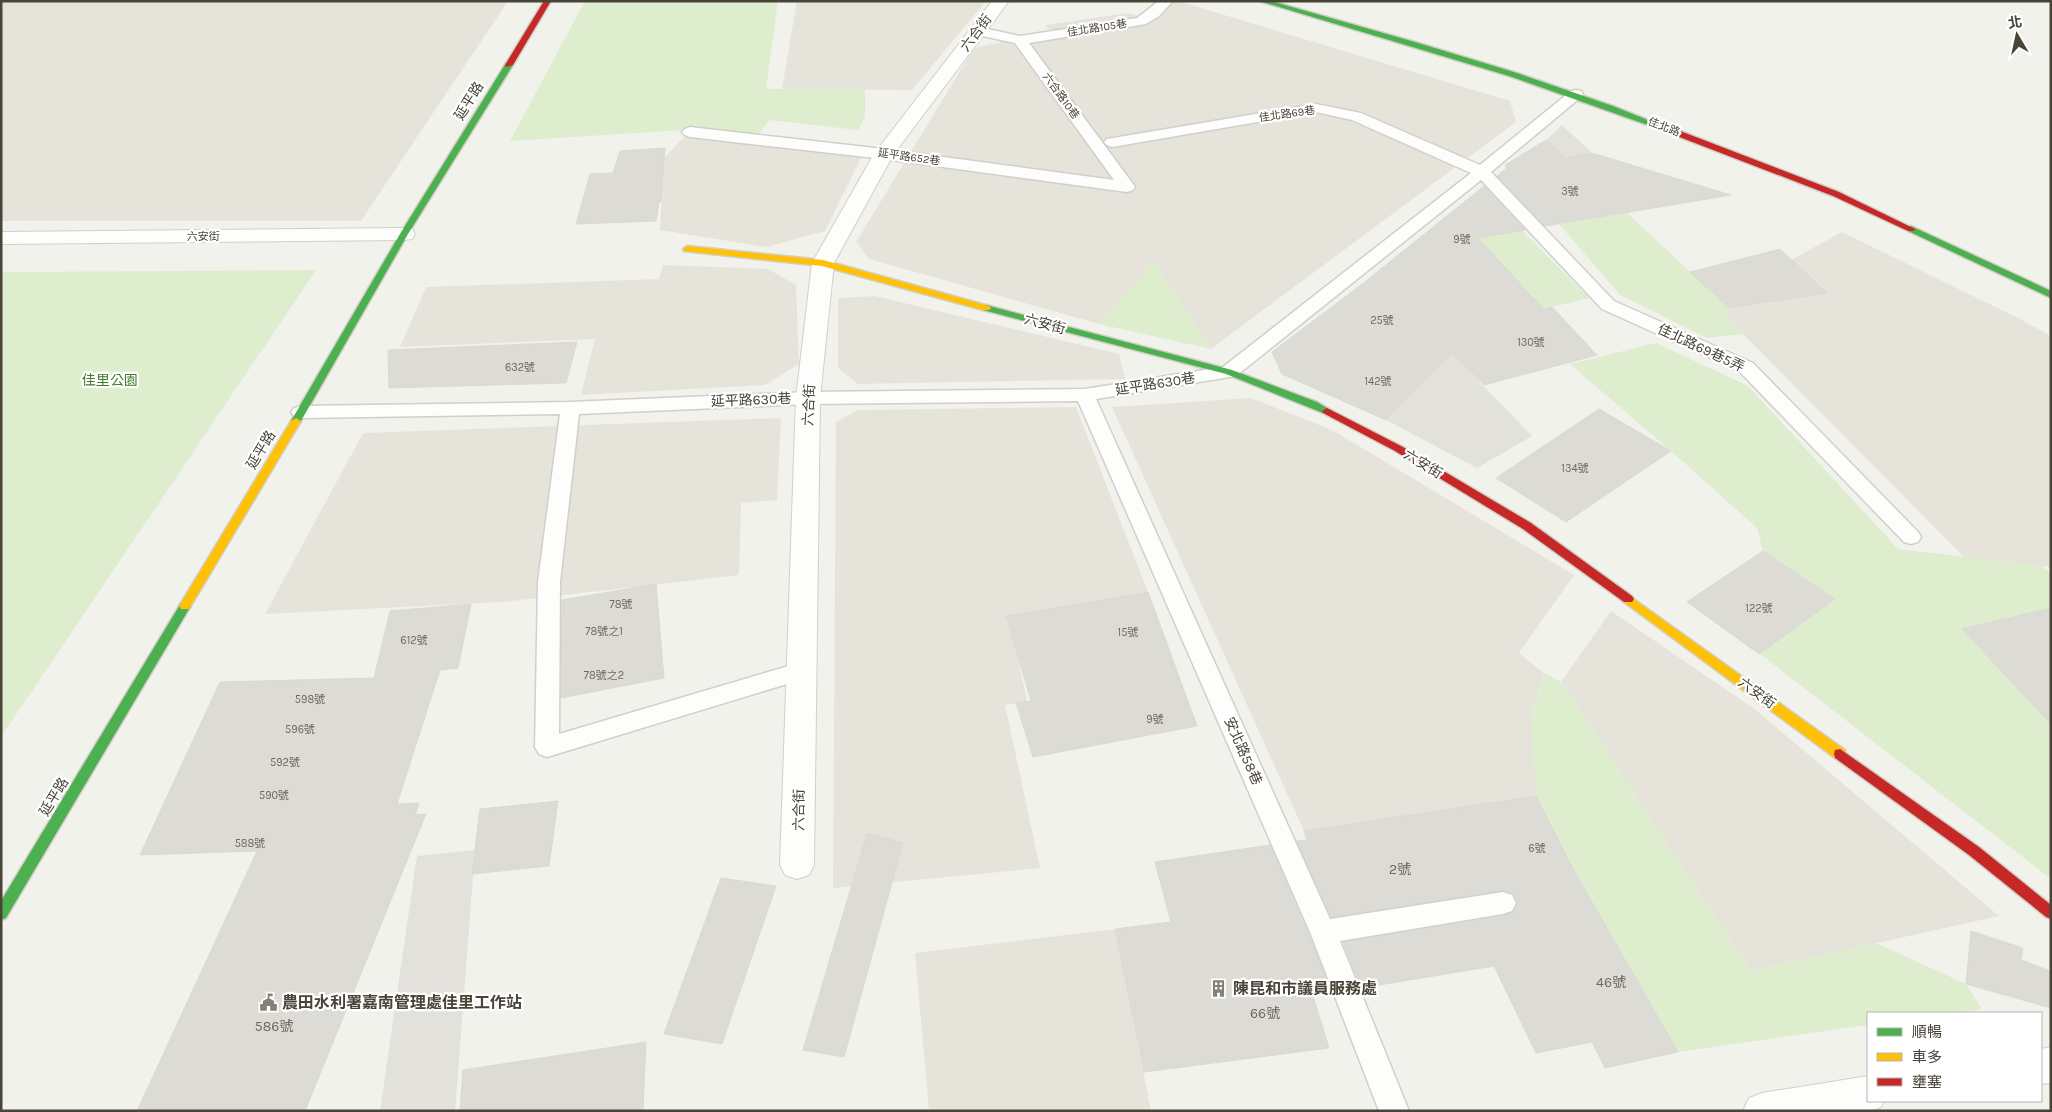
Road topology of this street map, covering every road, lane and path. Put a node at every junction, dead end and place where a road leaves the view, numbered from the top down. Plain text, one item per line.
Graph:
1 (548, 1) edge
2 (1000, 1) edge
3 (1166, 1) edge
4 (1262, 1) edge
5 (978, 31) junction
6 (1020, 40) junction
7 (1576, 94) junction
8 (690, 132) dead end
9 (1112, 142) dead end
10 (884, 154) junction
11 (1482, 172) junction
12 (1127, 187) joint
13 (404, 234) junction
14 (1, 238) edge
15 (687, 249) dead end
16 (823, 263) junction
17 (2051, 295) edge
18 (1229, 372) junction
19 (1085, 394) junction
20 (808, 398) junction
21 (570, 408) junction
22 (302, 412) junction
23 (1911, 537) dead end
24 (802, 671) junction
25 (797, 864) dead end
26 (1503, 903) dead end
27 (2051, 913) edge
28 (1, 914) edge
29 (1323, 932) junction
30 (1867, 1094) edge
31 (1394, 1111) edge
32 (1762, 1111) edge

1 - 13 street, 延平路
2 - 5 street, 六合街
3 - 6 lane, 佳北路105巷
4 - 7 street, 佳北路
5 - 6 lane
5 - 10 street, 六合街
6 - 12 lane, 六合路10巷
7 - 11 lane
7 - 17 street, 佳北路
8 - 10 lane, 延平路652巷
9 - 11 lane, 佳北路69巷
10 - 12 lane, 延平路652巷
10 - 16 street, 六合街
11 - 18 lane
11 - 23 lane, 佳北路69巷5弄
13 - 14 street, 六安街
13 - 22 street, 延平路
15 - 16 street, 六安街
16 - 18 street, 六安街
16 - 20 street, 六合街
18 - 19 lane, 延平路630巷
18 - 27 street, 六安街
19 - 20 lane, 延平路630巷
19 - 29 lane, 安北路58巷
20 - 21 lane, 延平路630巷
20 - 24 street, 六合街
21 - 22 lane, 延平路630巷
21 - 24 lane
22 - 28 street, 延平路
24 - 25 street, 六合街
26 - 29 lane
29 - 31 lane, 安北路58巷
30 - 32 street

